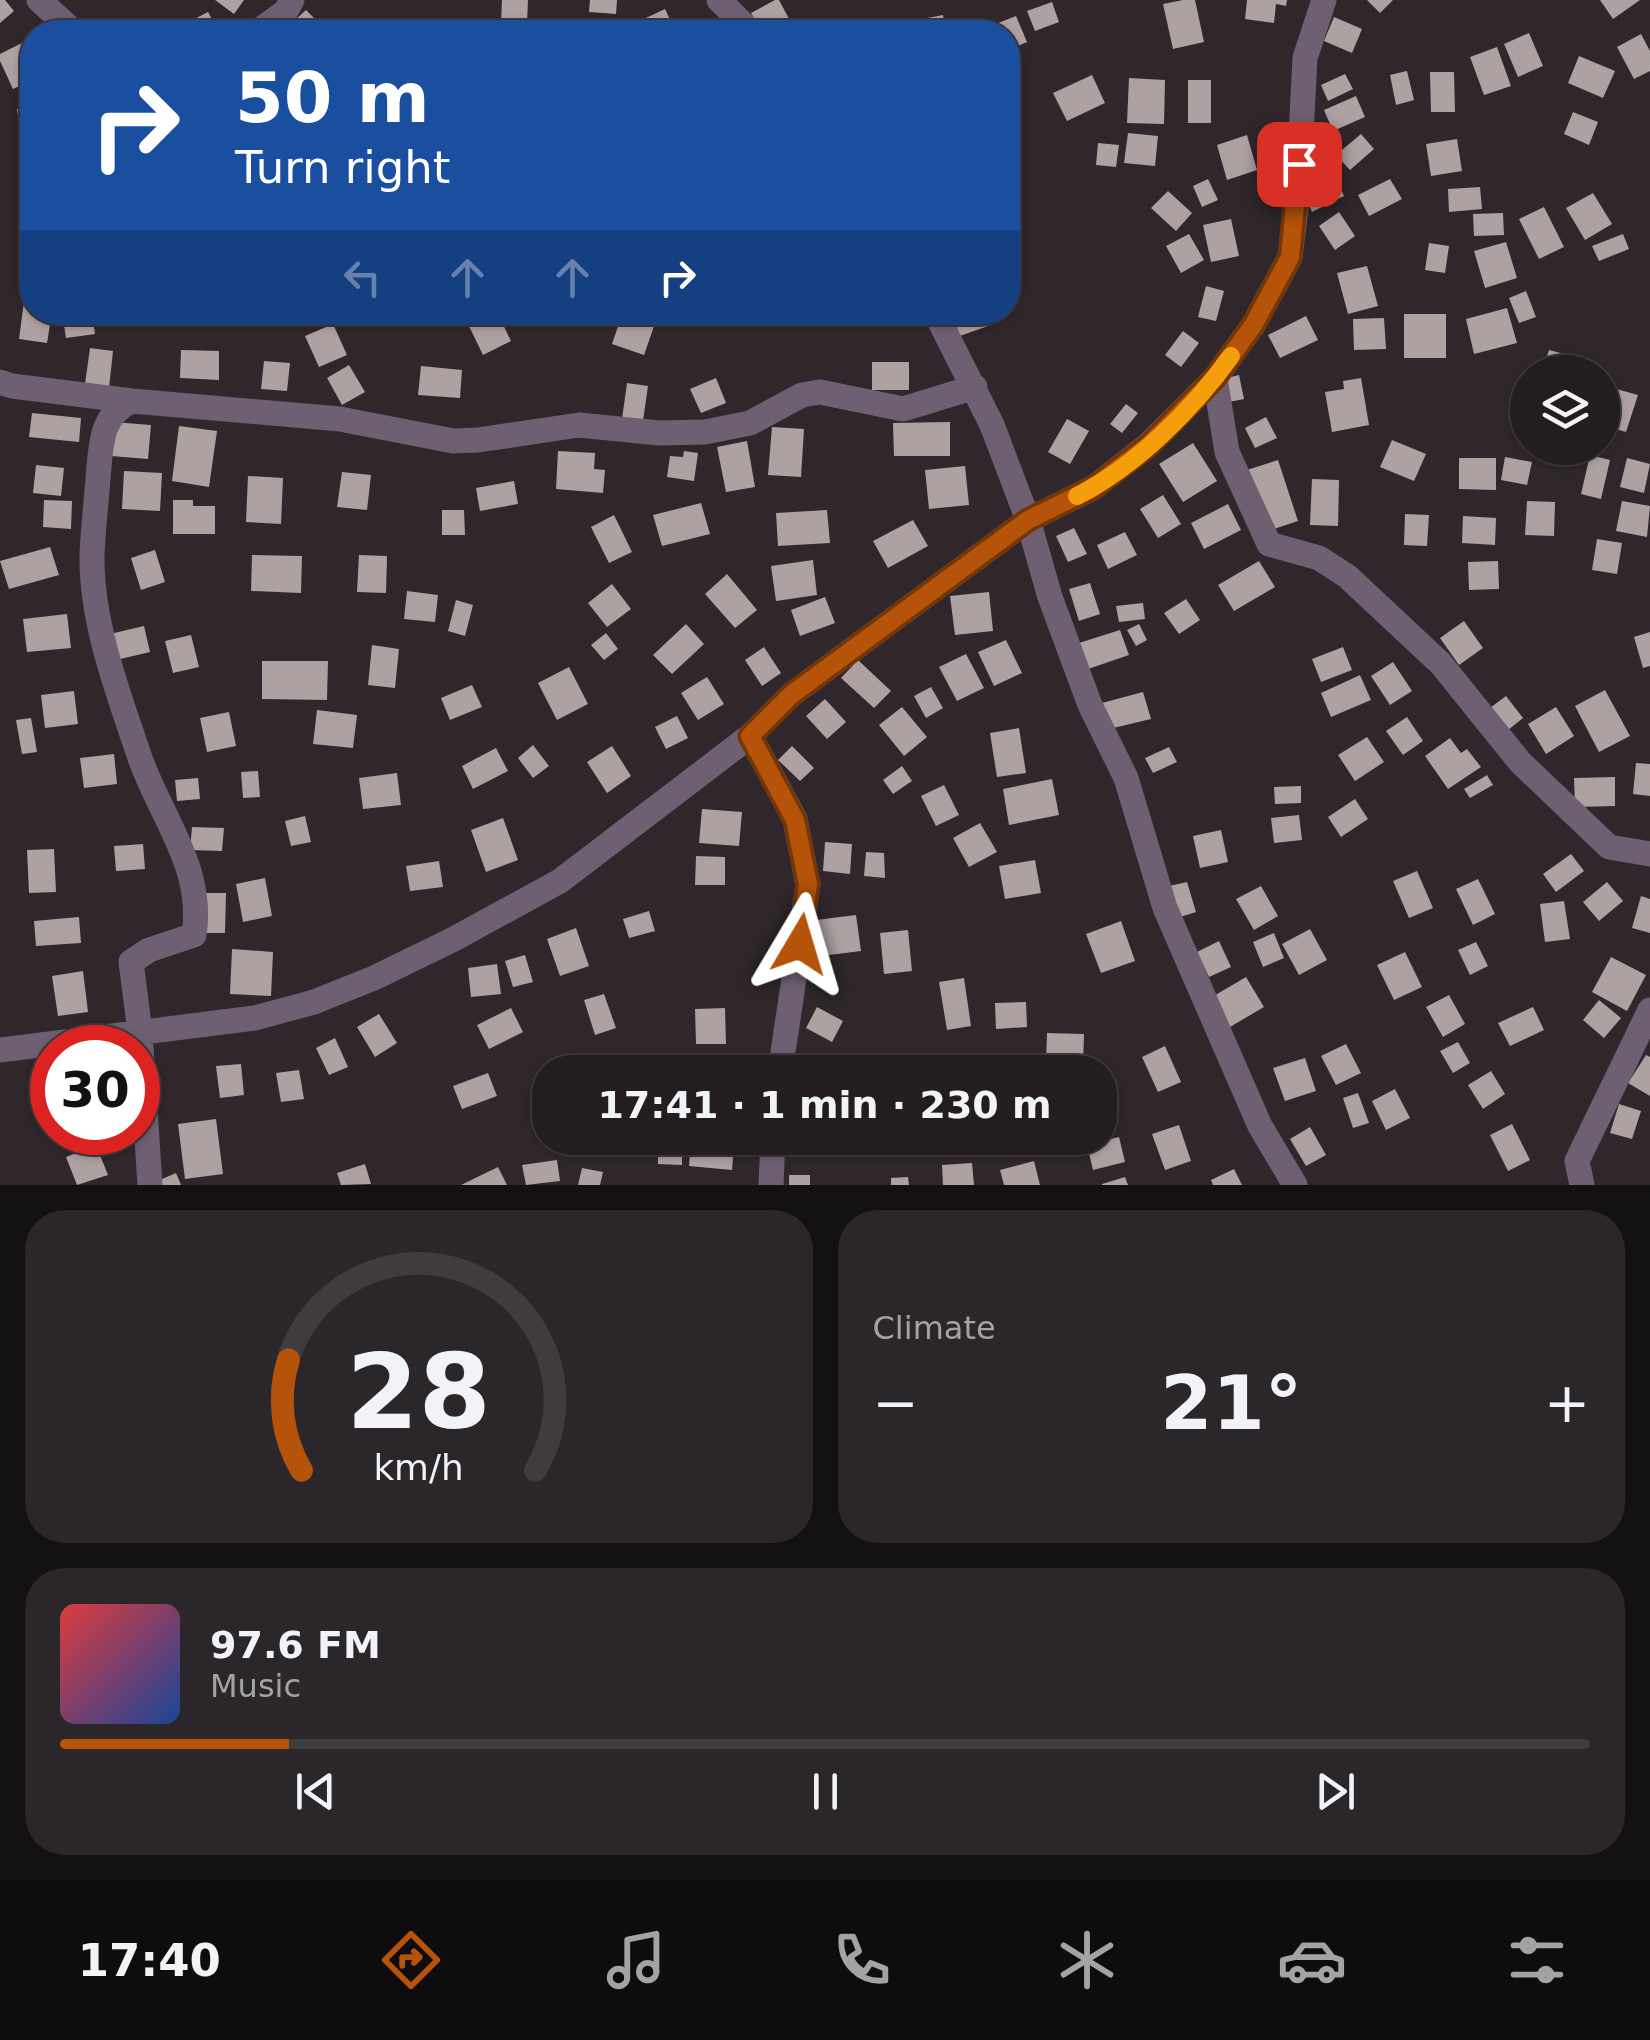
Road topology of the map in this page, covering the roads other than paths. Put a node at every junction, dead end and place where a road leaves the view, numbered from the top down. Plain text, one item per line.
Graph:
1 (39, 0) edge
2 (292, 0) edge
3 (719, 0) edge
4 (1324, 0) edge
5 (61, 20) edge
6 (274, 20) edge
7 (739, 20) edge
8 (942, 325) edge
9 (1215, 378) junction
10 (0, 382) edge
11 (976, 387) junction
12 (132, 402) junction
13 (1028, 520) junction
14 (750, 736) junction
15 (1650, 854) edge
16 (1650, 1010) edge
17 (139, 1025) edge
18 (160, 1030) edge
19 (30, 1046) edge
20 (0, 1050) edge
21 (783, 1055) edge
22 (148, 1155) edge
23 (773, 1155) edge
24 (150, 1185) edge
25 (771, 1185) edge
26 (1294, 1185) edge
27 (1582, 1185) edge

1 - 5 street
2 - 6 street
3 - 7 street
4 - 9 street
8 - 11 street
9 - 13 street
9 - 15 street
10 - 12 street
11 - 12 street
11 - 13 street
12 - 17 street
13 - 14 street
13 - 26 street
14 - 18 street
14 - 21 street
16 - 27 street
19 - 20 street
22 - 24 street
23 - 25 street

